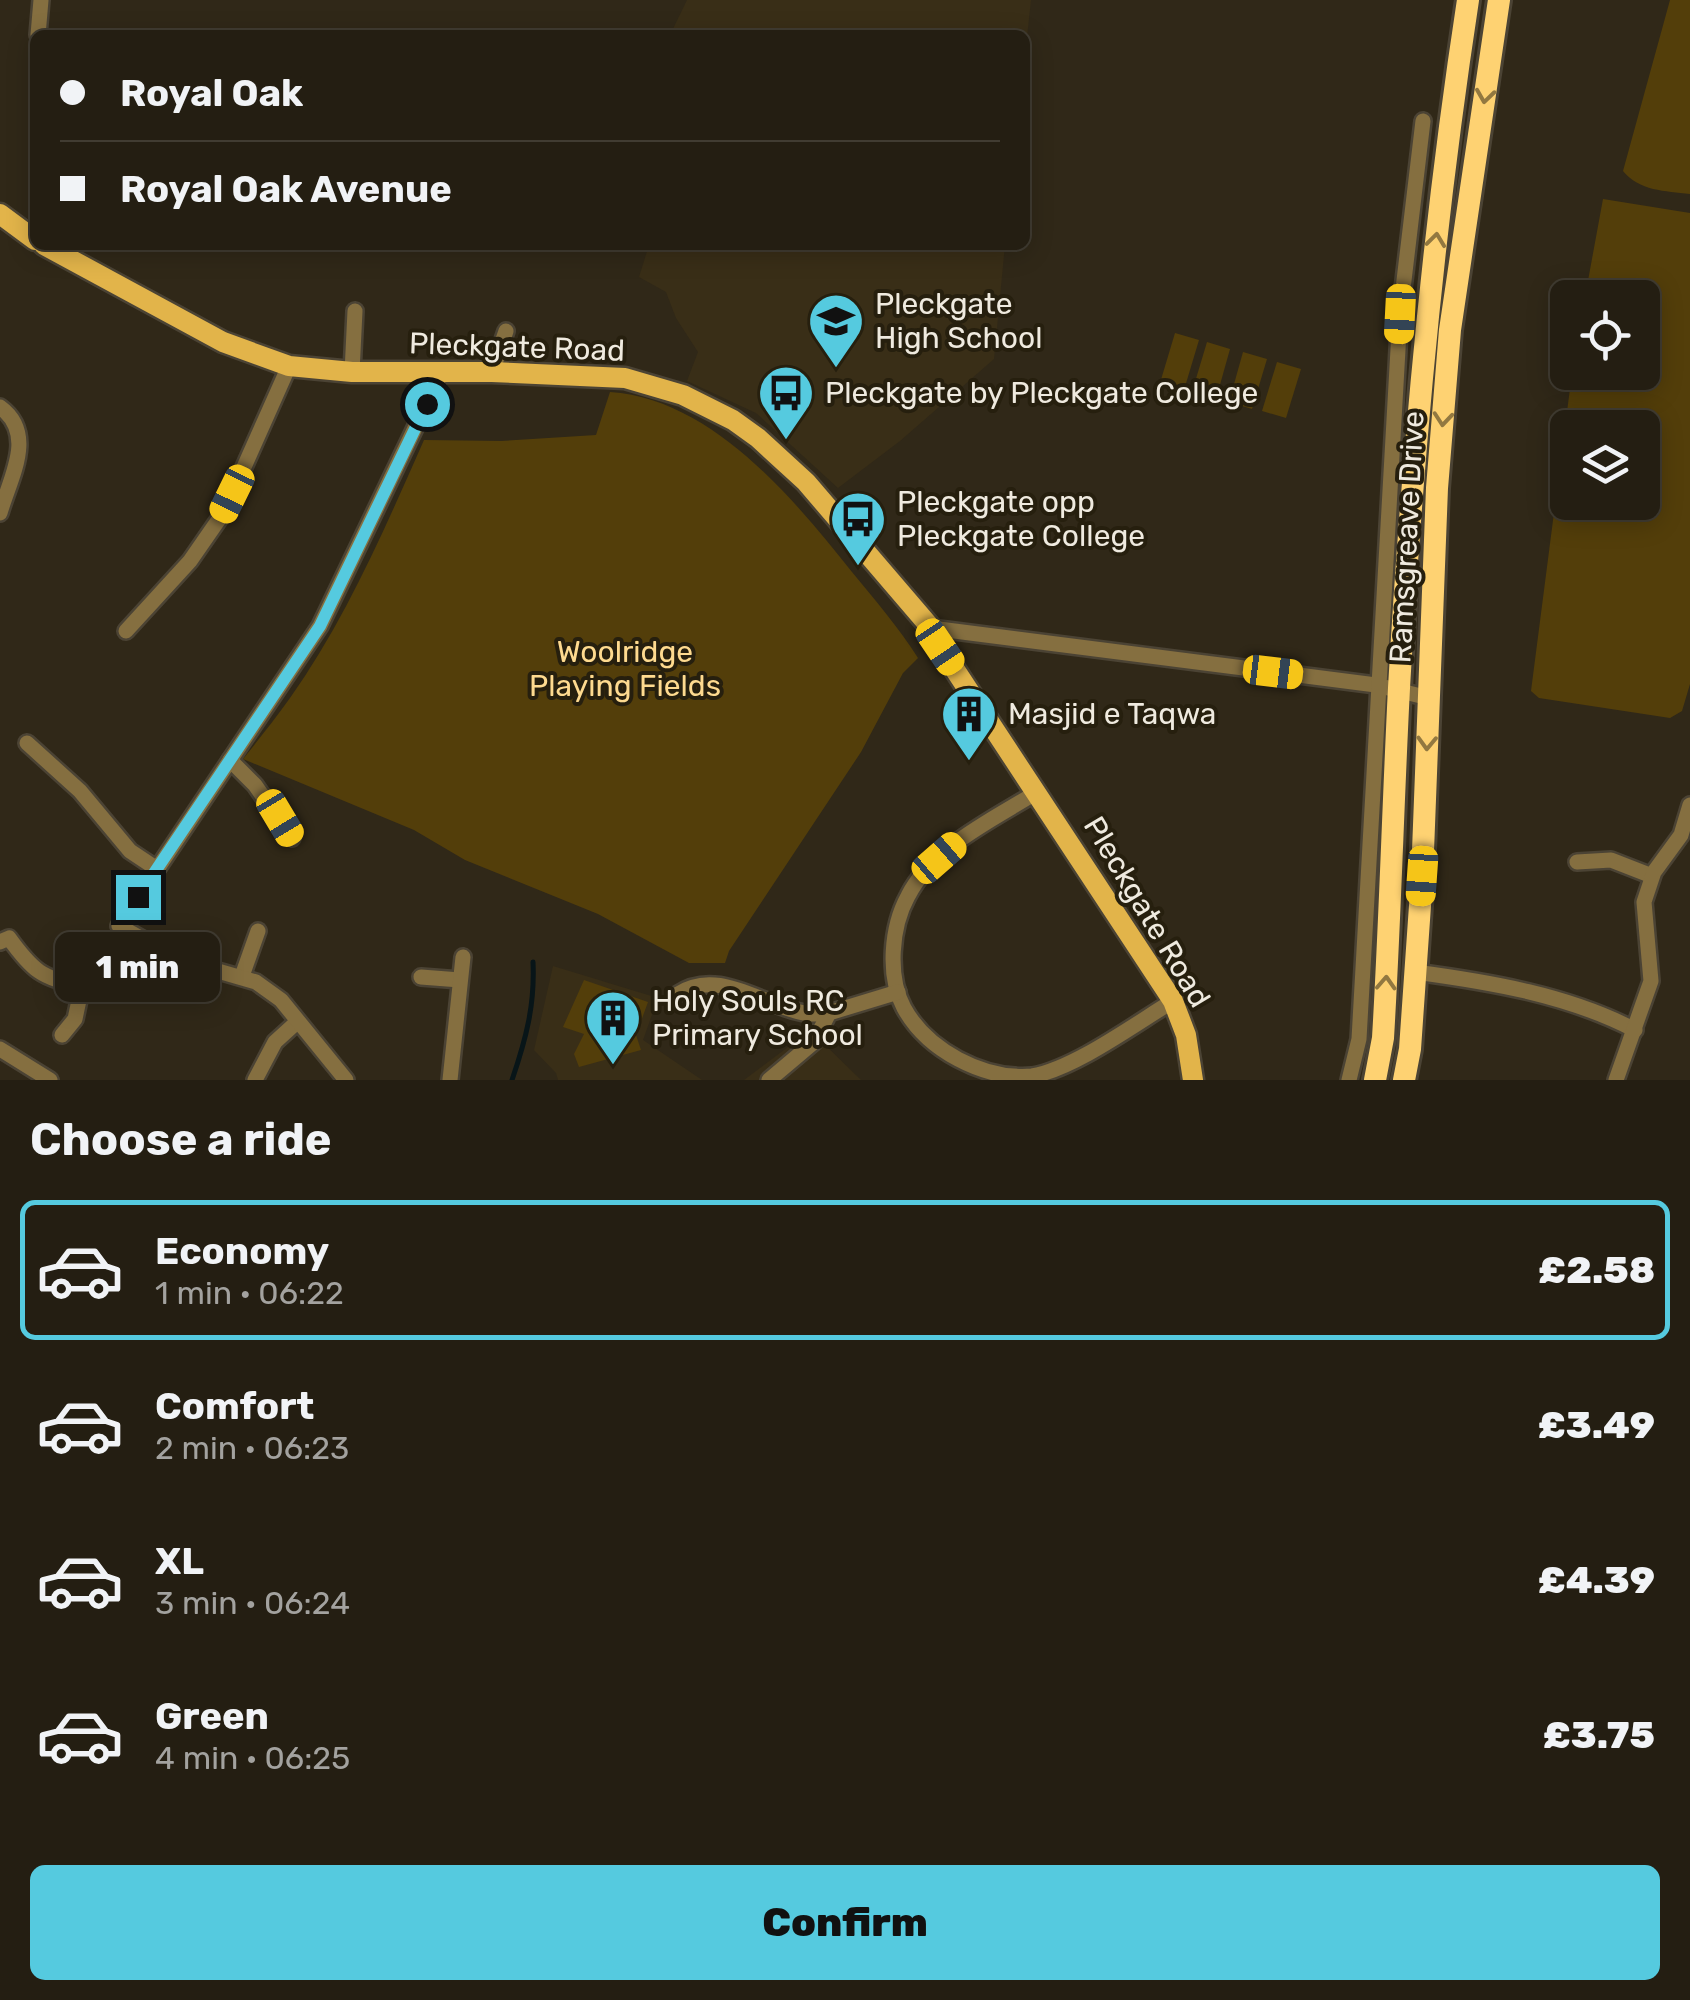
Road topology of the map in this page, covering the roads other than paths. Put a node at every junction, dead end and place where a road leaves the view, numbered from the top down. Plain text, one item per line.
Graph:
1 (42, 0) edge
2 (1468, 0) edge
3 (1499, 0) edge
4 (39, 30) edge
5 (1423, 121) dead end
6 (0, 214) edge
7 (30, 236) edge
8 (53, 250) edge
9 (1401, 302) junction
10 (1428, 304) junction
11 (1453, 305) junction
12 (354, 311) dead end
13 (506, 331) dead end
14 (289, 366) junction
15 (352, 372) junction
16 (492, 372) junction
17 (441, 374) junction
18 (0, 407) edge
19 (0, 514) edge
20 (931, 628) junction
21 (126, 631) dead end
22 (1388, 687) junction
23 (1429, 698) junction
24 (27, 742) dead end
25 (230, 760) junction
26 (1037, 792) junction
27 (1690, 804) edge
28 (292, 838) dead end
29 (1577, 862) dead end
30 (157, 869) junction
31 (1652, 876) junction
32 (0, 921) edge
33 (258, 931) dead end
34 (4, 940) edge
35 (463, 957) dead end
36 (1415, 972) junction
37 (242, 976) junction
38 (421, 977) dead end
39 (460, 980) junction
40 (898, 992) junction
41 (678, 994) dead end
42 (1173, 1001) junction
43 (829, 1014) junction
44 (298, 1022) junction
45 (1635, 1030) junction
46 (62, 1035) dead end
47 (1383, 1038) junction
48 (1359, 1039) junction
49 (0, 1048) edge
50 (45, 1078) edge
51 (1026, 1079) edge
52 (256, 1080) edge
53 (346, 1080) edge
54 (450, 1080) edge
55 (769, 1080) edge
56 (1193, 1080) edge
57 (1349, 1080) edge
58 (1375, 1080) edge
59 (1404, 1080) edge
60 (1616, 1080) edge

1 - 4 street
10 -> 2 highway, Ramsgreave Drive
3 -> 11 highway, Ramsgreave Drive
5 - 9 street
6 - 7 main road
8 - 14 main road, Pleckgate Road
9 - 10 street
9 - 22 street
10 - 11 street
10 - 22 highway, Ramsgreave Drive
11 -> 23 highway, Ramsgreave Drive
12 - 15 street
13 - 16 street
14 - 15 main road, Pleckgate Road
14 - 21 street
15 - 17 main road, Pleckgate Road
16 - 17 main road, Pleckgate Road
16 - 20 main road, Pleckgate Road
17 - 25 street
18 - 19 street
20 - 22 street
20 - 26 main road, Pleckgate Road
22 - 23 street
47 -> 22 highway, Ramsgreave Drive
22 - 48 street
23 -> 36 highway, Ramsgreave Drive
24 - 30 street
25 - 28 street
25 - 30 street
26 - 40 street
26 - 42 main road, Pleckgate Road
27 - 31 street
29 - 31 street
30 - 37 street
31 - 45 street
32 - 34 street
33 - 37 street
34 - 46 street
35 - 39 street
36 - 45 street
36 - 59 highway, Ramsgreave Drive
37 - 44 street
38 - 39 street
39 - 54 street
40 - 43 street
40 - 51 street
41 - 43 street
42 - 51 street
42 - 56 main road, Pleckgate Road
43 - 55 street
44 - 52 street
44 - 53 street
45 - 60 street
47 - 48 street
47 - 58 highway, Ramsgreave Drive
48 - 57 street
49 - 50 street

